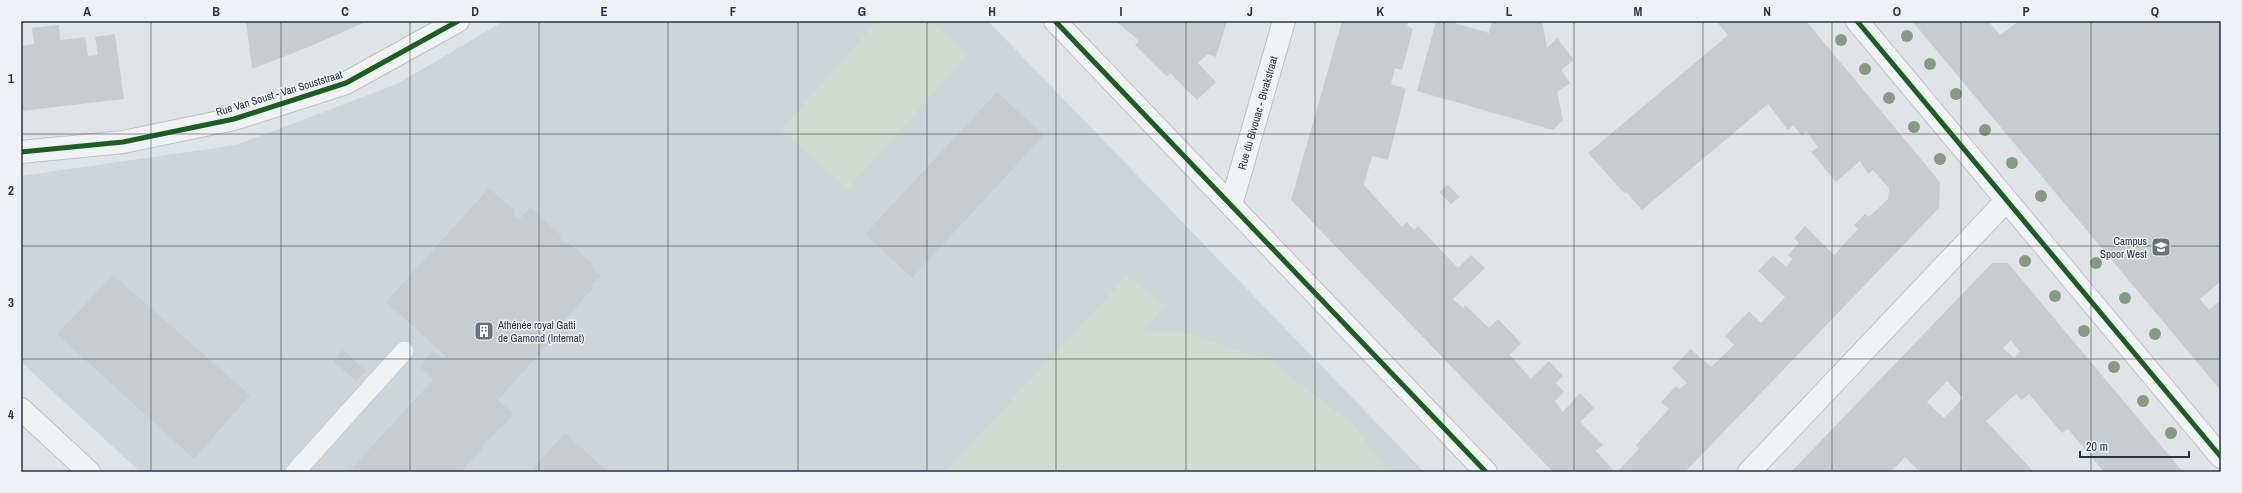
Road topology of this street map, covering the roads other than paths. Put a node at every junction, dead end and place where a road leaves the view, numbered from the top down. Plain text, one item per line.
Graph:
1 (458, 21) edge
2 (1055, 21) edge
3 (1284, 21) edge
4 (1857, 21) edge
5 (21, 152) edge
6 (2006, 202) junction
7 (1231, 205) junction
8 (404, 351) dead end
9 (21, 409) edge
10 (2221, 457) edge
11 (89, 472) edge
12 (295, 472) edge
13 (1486, 472) edge
14 (1749, 472) edge

1 - 5 street, Rue Van Soust - Van Souststraat
2 - 7 street
3 - 7 street, Rue du Bivouac - Bivakstraat
4 - 6 street
6 - 10 street
6 - 14 street
7 - 13 street
8 - 12 lane
9 - 11 street

